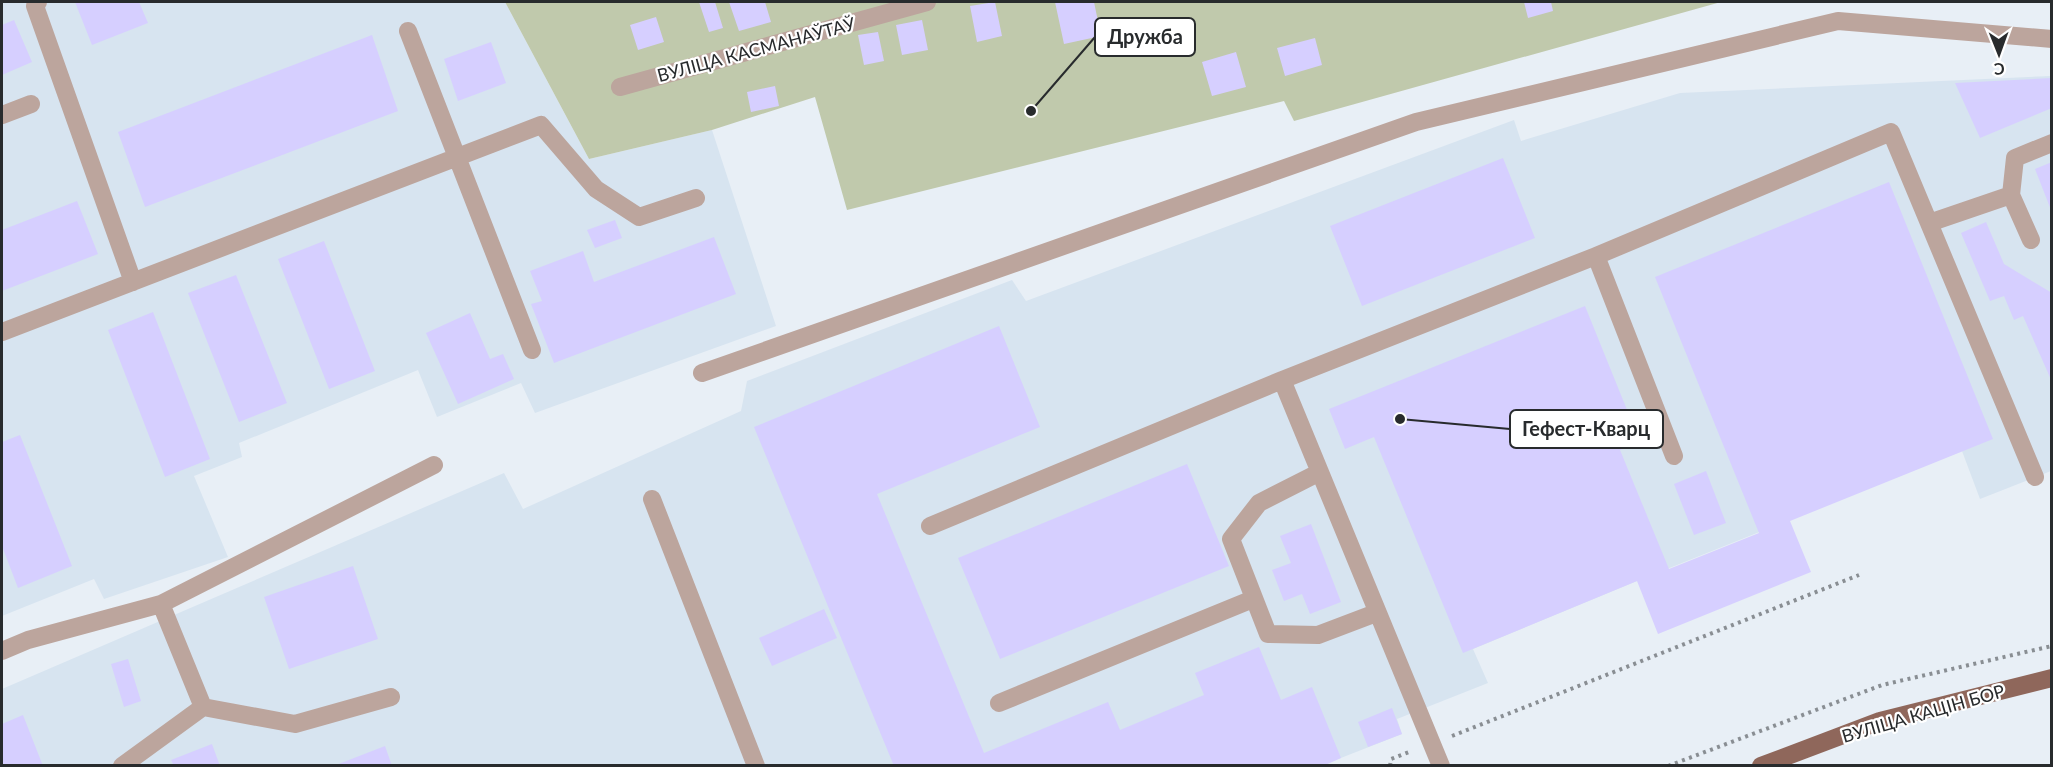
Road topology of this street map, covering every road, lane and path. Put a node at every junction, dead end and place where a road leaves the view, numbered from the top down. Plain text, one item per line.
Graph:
1 (38, 2) edge
2 (927, 2) edge
3 (408, 31) dead end
4 (2052, 39) edge
5 (620, 87) dead end
6 (31, 104) dead end
7 (2, 115) edge
8 (2052, 143) edge
9 (457, 158) junction
10 (2011, 195) junction
11 (696, 198) dead end
12 (1929, 223) junction
13 (2031, 240) dead end
14 (1596, 256) junction
15 (133, 282) junction
16 (2, 332) edge
17 (532, 350) dead end
18 (702, 373) dead end
19 (1282, 380) junction
20 (1674, 456) dead end
21 (434, 465) dead end
22 (1320, 472) junction
23 (2035, 477) dead end
24 (652, 499) dead end
25 (930, 526) dead end
26 (1859, 575) dead end
27 (1253, 599) junction
28 (161, 604) junction
29 (1376, 613) junction
30 (2052, 646) edge
31 (2, 651) edge
32 (2052, 678) edge
33 (391, 697) dead end
34 (999, 703) dead end
35 (202, 707) junction
36 (1498, 719) dead end
37 (122, 765) edge
38 (756, 765) edge
39 (1441, 765) edge
40 (1668, 765) edge
41 (1761, 765) edge

1 - 15 lane
2 - 5 lane, ВУЛІЦА КАСМАНАЎТАЎ
3 - 9 lane
4 - 18 lane
6 - 7 lane
8 - 10 lane
9 - 11 lane
9 - 15 lane
9 - 17 lane
10 - 12 lane
10 - 13 lane
12 - 14 lane
12 - 23 lane
14 - 19 lane
14 - 20 lane
15 - 16 lane
19 - 22 lane
19 - 25 lane
21 - 28 lane
22 - 27 lane
22 - 29 lane
24 - 38 lane
26 - 36 path
27 - 29 lane
27 - 34 lane
28 - 31 lane
28 - 35 lane
29 - 39 lane
30 - 40 path
32 - 41 main road, ВУЛІЦА КАЦІН БОР
33 - 35 lane
35 - 37 lane

